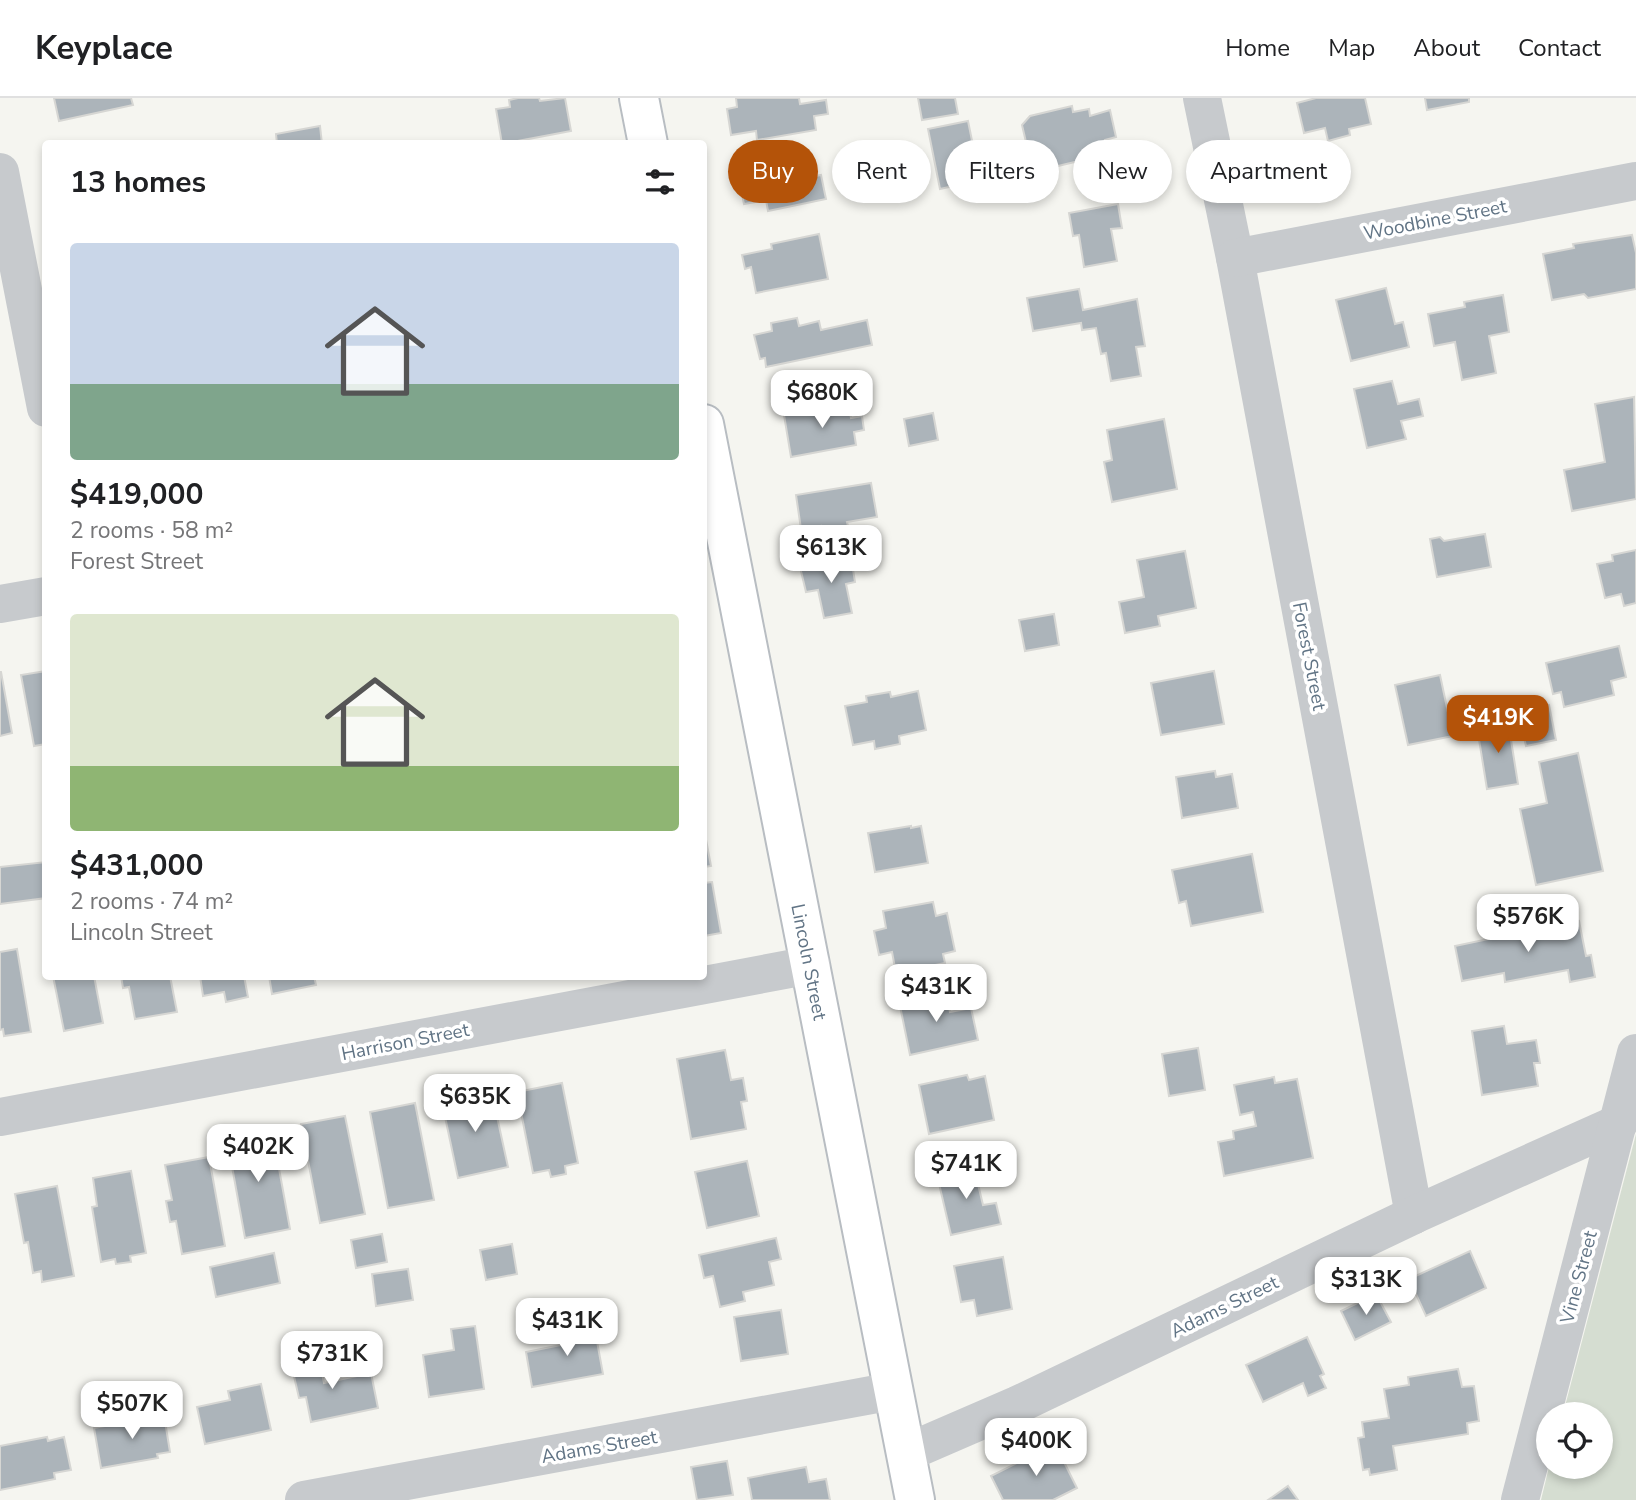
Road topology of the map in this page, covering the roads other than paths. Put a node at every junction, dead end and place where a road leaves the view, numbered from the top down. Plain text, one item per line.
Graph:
1 (639, 98) edge
2 (1202, 98) edge
3 (647, 140) edge
4 (0, 172) edge
5 (1636, 181) edge
6 (1235, 258) junction
7 (42, 387) edge
8 (708, 470) edge
9 (42, 597) edge
10 (0, 604) edge
11 (811, 965) junction
12 (1636, 1053) edge
13 (0, 1117) edge
14 (1619, 1123) junction
15 (1414, 1215) junction
16 (893, 1391) junction
17 (906, 1453) junction
18 (304, 1500) edge
19 (915, 1500) edge
20 (1520, 1500) edge

1 - 3 street
2 - 6 street, Forest Street
4 - 7 street
5 - 6 street, Woodbine Street
6 - 15 street, Forest Street
8 - 11 street, Lincoln Street
9 - 10 street
11 - 13 street, Harrison Street
11 - 16 street, Lincoln Street
12 - 14 street, Vine Street
14 - 15 street, Adams Street
14 - 20 street, Vine Street
15 - 17 street, Adams Street
16 - 17 street, Lincoln Street
16 - 18 street, Adams Street
17 - 19 street, Lincoln Street

